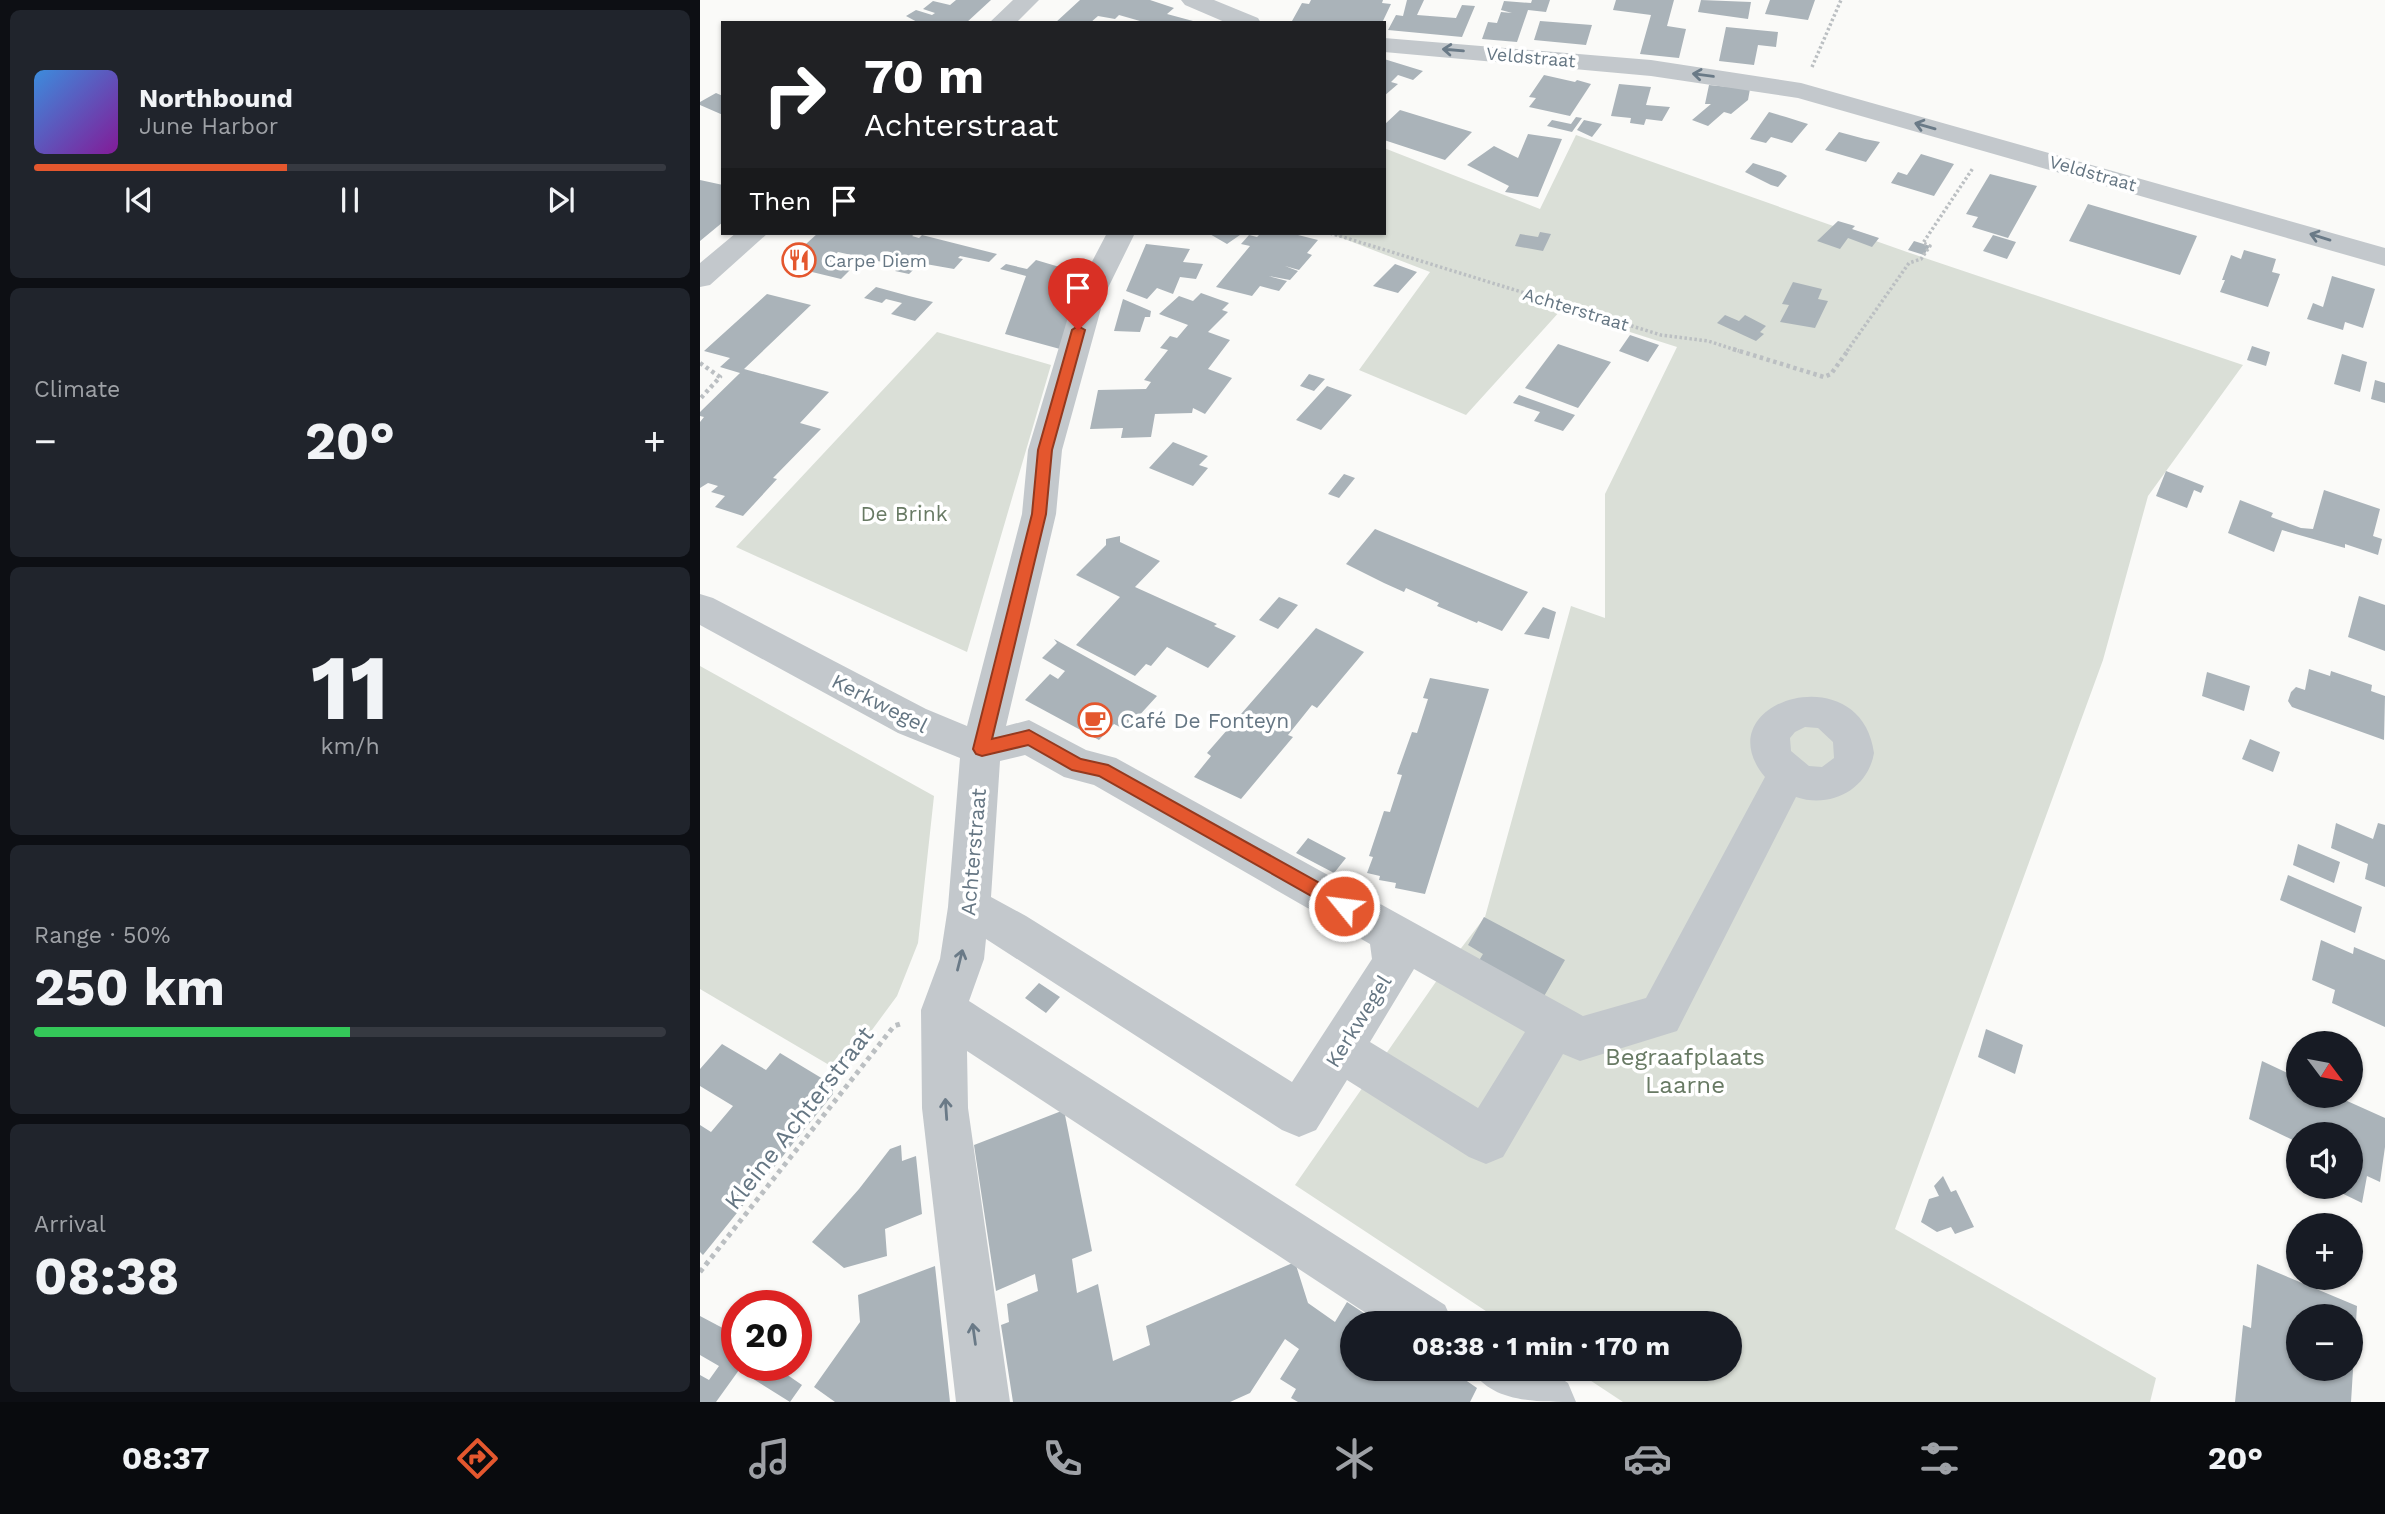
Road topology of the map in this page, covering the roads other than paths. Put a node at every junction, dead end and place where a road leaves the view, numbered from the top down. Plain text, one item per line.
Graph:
1 (1027, 0) edge
2 (1193, 0) edge
3 (1003, 21) edge
4 (1244, 21) edge
5 (1386, 45) edge
6 (752, 235) edge
7 (1120, 235) edge
8 (2385, 257) edge
9 (700, 278) edge
10 (700, 608) edge
11 (982, 749) junction
12 (1787, 775) dead end
13 (969, 907) junction
14 (1390, 932) junction
15 (943, 1010) junction
16 (1555, 1025) junction
17 (1340, 1050) junction
18 (1408, 1311) edge
19 (1517, 1381) edge
20 (984, 1402) edge
21 (1549, 1402) edge

1 - 3 street
2 - 4 street
8 -> 5 street, Veldstraat
6 - 9 street
7 - 11 street, Achterstraat
10 - 11 street, Kerkwegel
11 - 13 street, Achterstraat
11 - 14 street
12 - 16 street
15 -> 13 street, Achterstraat
13 - 17 street, Kerkwegel
14 - 16 street
14 - 17 street, Kerkwegel
15 - 18 street
20 -> 15 street, Achterstraat
16 - 17 street
19 - 21 street

